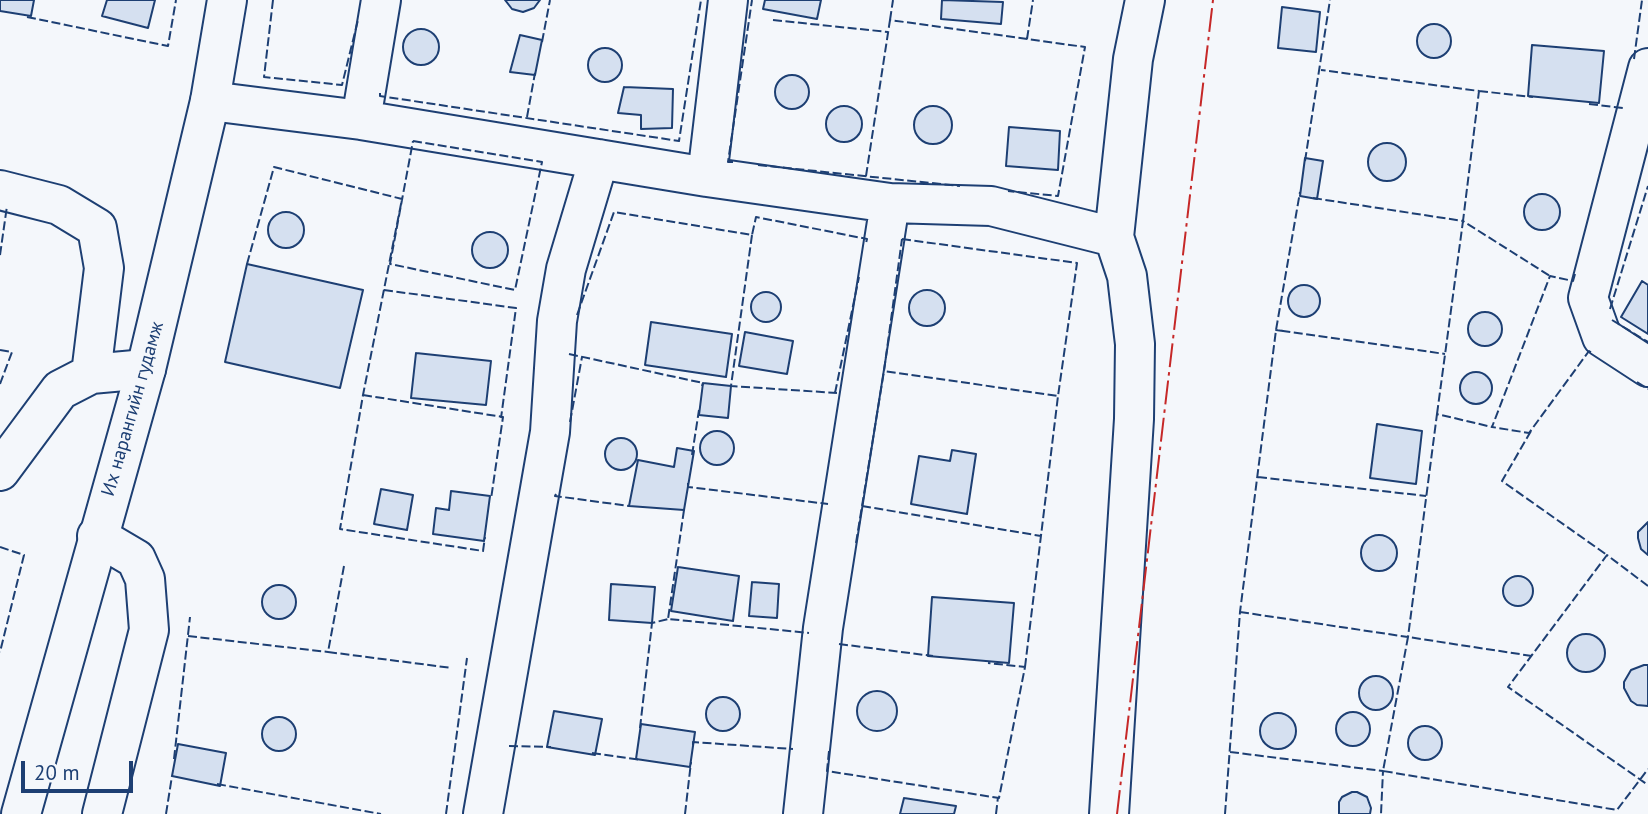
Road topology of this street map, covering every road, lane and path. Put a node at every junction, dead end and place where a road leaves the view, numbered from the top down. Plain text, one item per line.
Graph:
1 (227, 0) edge
2 (381, 0) edge
3 (728, 0) edge
4 (1145, 0) edge
5 (1648, 68) edge
6 (210, 100) junction
7 (360, 120) junction
8 (599, 159) junction
9 (707, 177) junction
10 (0, 190) edge
11 (890, 202) junction
12 (1114, 237) junction
13 (1648, 367) edge
14 (146, 369) junction
15 (91, 374) junction
16 (0, 471) edge
17 (97, 536) junction
18 (21, 814) edge
19 (102, 814) edge
20 (483, 814) edge
21 (803, 814) edge
22 (1109, 814) edge

1 - 6 street, Их нарангийн гудамж
2 - 7 street
3 - 9 street
4 - 12 street
5 - 13 street
6 - 7 street
6 - 14 street, Их нарангийн гудамж
7 - 8 street
8 - 9 street
8 - 20 street
9 - 11 street
10 - 15 street
11 - 12 street
11 - 21 street
12 - 22 street
14 - 15 street
14 - 17 street, Их нарангийн гудамж
15 - 16 street
17 - 18 street, Их нарангийн гудамж
17 - 19 street

